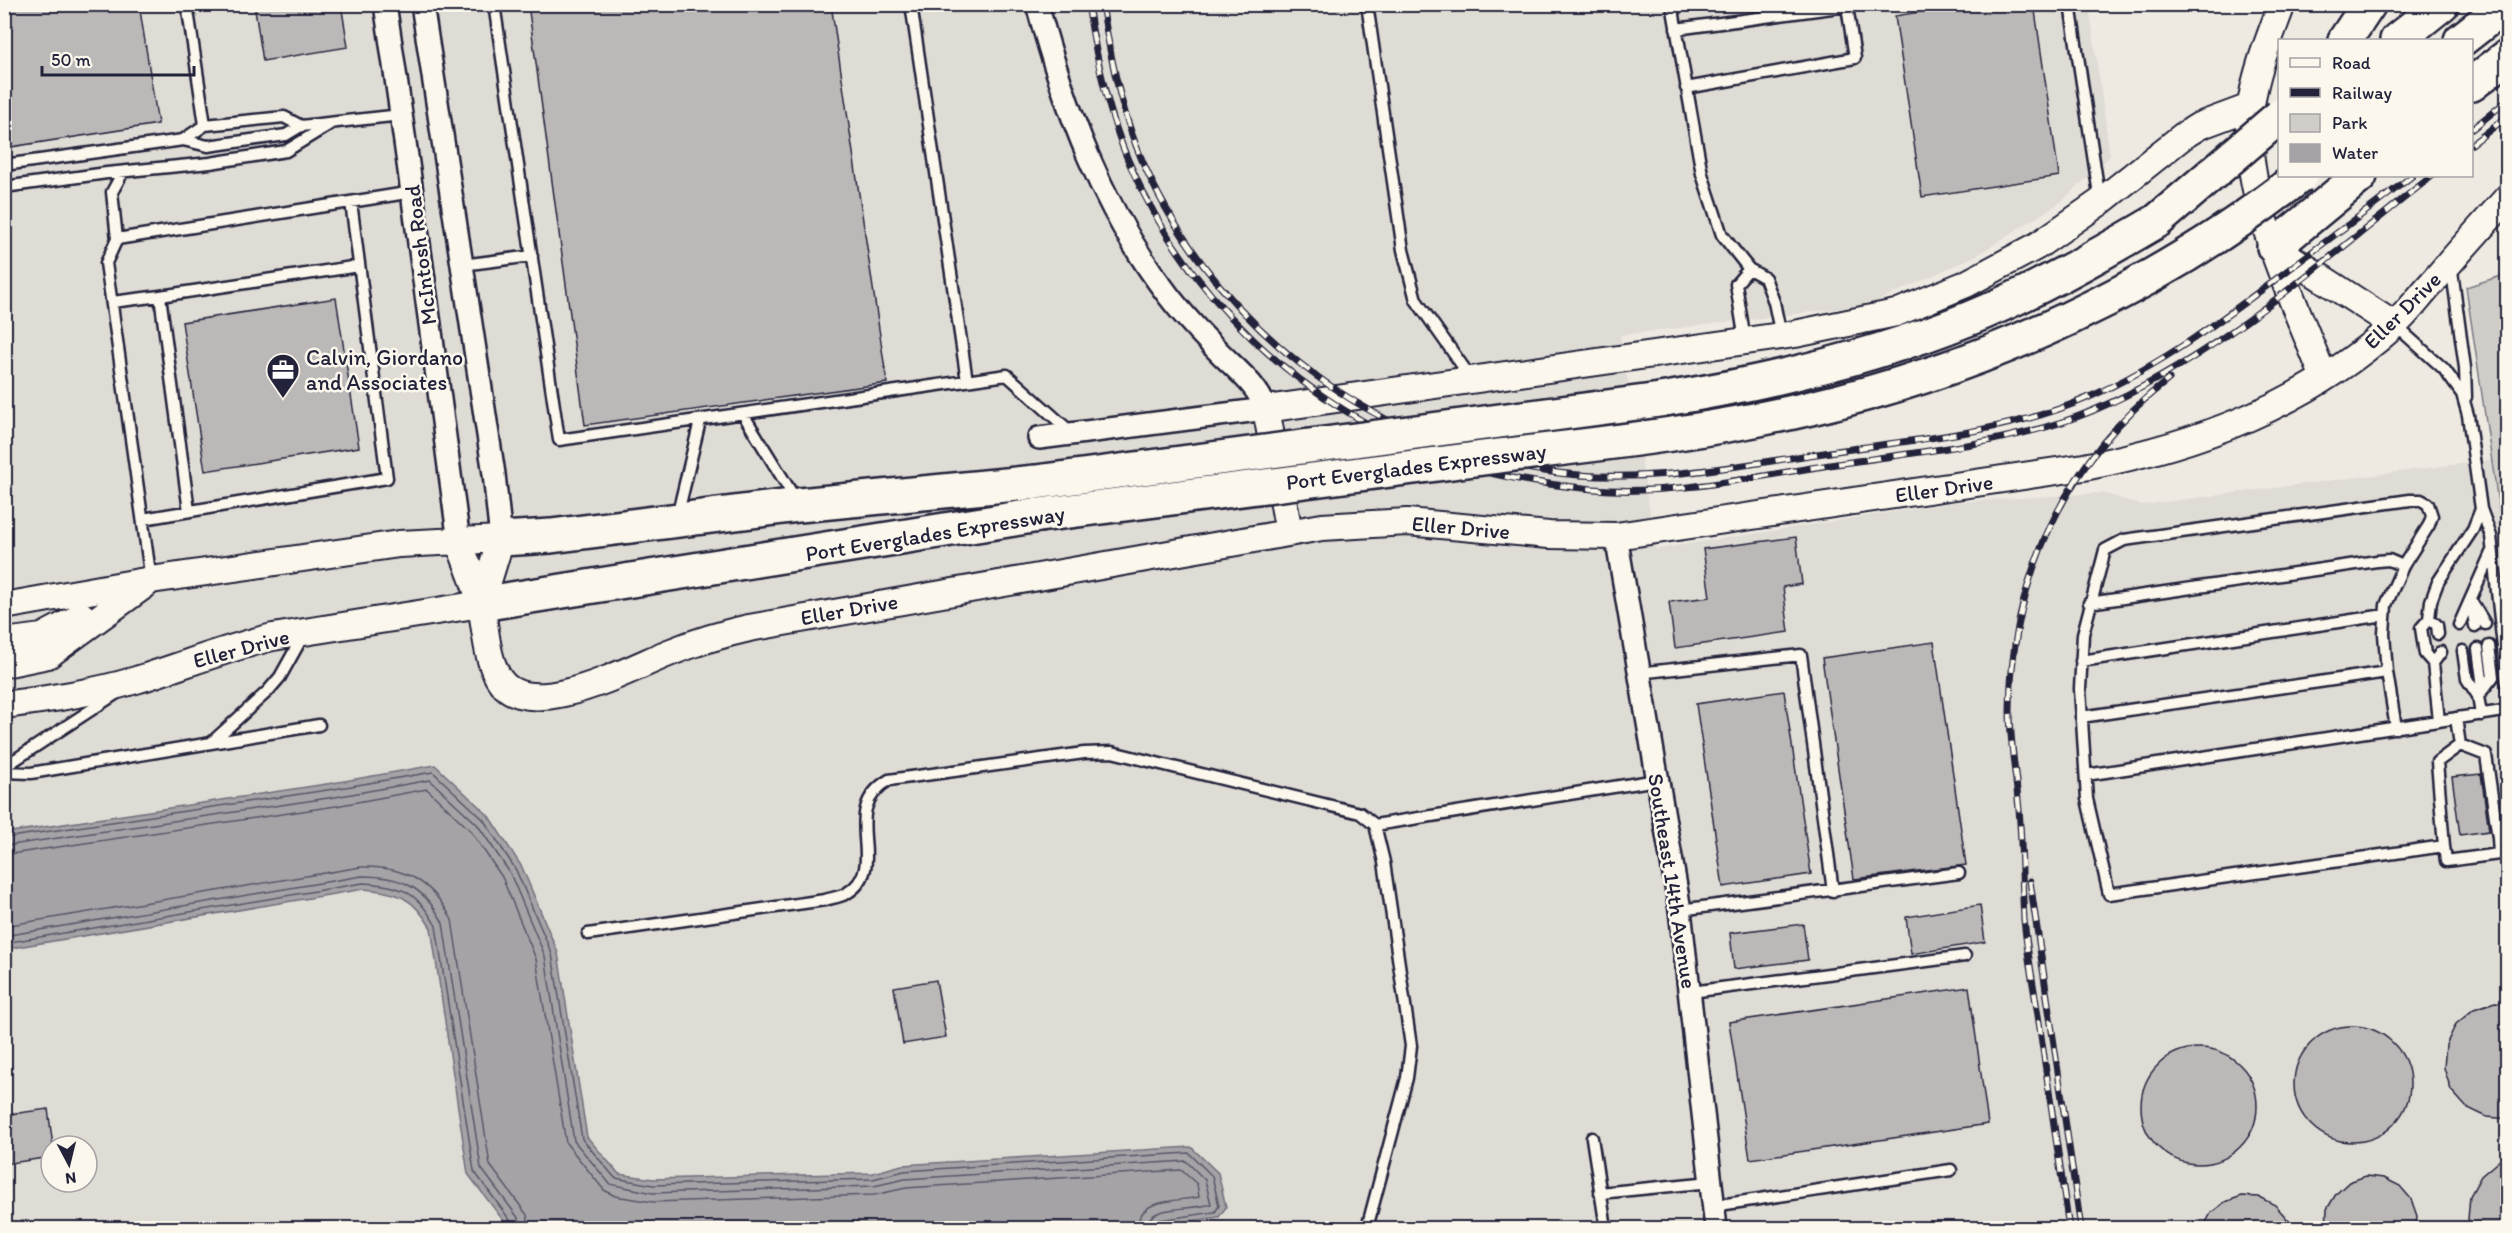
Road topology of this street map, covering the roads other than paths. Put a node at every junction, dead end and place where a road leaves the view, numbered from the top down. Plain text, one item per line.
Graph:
1 (187, 4) edge
2 (385, 4) edge
3 (422, 4) edge
4 (494, 4) edge
5 (911, 4) edge
6 (1037, 4) edge
7 (1367, 4) edge
8 (1672, 4) edge
9 (2070, 4) edge
10 (2282, 4) edge
11 (2369, 4) edge
12 (2442, 4) edge
13 (2507, 4) edge
14 (1677, 29) junction
15 (2346, 39) edge
16 (2398, 39) edge
17 (2462, 39) edge
18 (2508, 56) edge
19 (2473, 83) edge
20 (1686, 88) junction
21 (2265, 112) edge
22 (401, 115) junction
23 (332, 122) junction
24 (205, 125) junction
25 (301, 126) junction
26 (183, 140) junction
27 (2278, 141) edge
28 (4, 165) edge
29 (123, 172) junction
30 (2299, 177) edge
31 (2359, 177) edge
32 (4, 187) edge
33 (413, 192) junction
34 (2508, 197) edge
35 (351, 202) junction
36 (2100, 202) junction
37 (2157, 221) junction
38 (117, 239) junction
39 (2274, 247) junction
40 (532, 256) junction
41 (2451, 261) junction
42 (462, 265) junction
43 (359, 266) junction
44 (1749, 269) junction
45 (160, 296) junction
46 (112, 302) junction
47 (2394, 325) junction
48 (1781, 336) junction
49 (1745, 342) junction
50 (2324, 378) junction
51 (967, 381) junction
52 (1473, 381) junction
53 (2466, 404) junction
54 (1266, 409) junction
55 (743, 414) junction
56 (700, 421) junction
57 (1073, 434) junction
58 (1039, 438) dead end
59 (800, 505) junction
60 (2481, 508) junction
61 (189, 511) junction
62 (143, 519) junction
63 (676, 521) junction
64 (1289, 532) junction
65 (1616, 536) junction
66 (501, 539) junction
67 (459, 542) junction
68 (2492, 550) junction
69 (2403, 566) junction
70 (151, 580) junction
71 (4, 589) edge
72 (2471, 601) junction
73 (2089, 603) junction
74 (481, 604) junction
75 (4, 606) edge
76 (2385, 615) junction
77 (2429, 619) junction
78 (4, 622) edge
79 (2459, 625) dead end
80 (2480, 625) dead end
81 (306, 631) junction
82 (2438, 634) dead end
83 (4, 642) edge
84 (2483, 648) dead end
85 (2463, 651) dead end
86 (2441, 652) dead end
87 (2081, 662) junction
88 (2433, 663) junction
89 (4, 664) edge
90 (2387, 672) junction
91 (1638, 674) junction
92 (135, 680) junction
93 (2508, 693) edge
94 (2478, 696) junction
95 (4, 705) edge
96 (2508, 708) edge
97 (2481, 715) junction
98 (2081, 717) junction
99 (2456, 718) junction
100 (2439, 721) junction
101 (318, 725) dead end
102 (2396, 728) junction
103 (211, 743) junction
104 (2460, 745) junction
105 (4, 767) edge
106 (4, 772) edge
107 (2086, 775) junction
108 (1657, 780) junction
109 (1376, 825) junction
110 (2503, 837) edge
111 (2444, 846) junction
112 (1959, 873) dead end
113 (1833, 891) junction
114 (1680, 910) junction
115 (588, 934) dead end
116 (1965, 956) dead end
117 (1690, 993) junction
118 (1592, 1138) dead end
119 (1950, 1170) dead end
120 (1711, 1182) junction
121 (1600, 1193) junction
122 (1713, 1206) junction
123 (1367, 1228) edge
124 (1605, 1228) edge
125 (1716, 1228) edge

1 - 24 lane
2 - 22 street, McIntosh Road
3 - 42 street, McIntosh Road
4 - 40 lane
5 - 51 lane
6 - 54 street
7 - 52 lane
8 - 14 lane
9 - 36 lane
10 - 21 street
11 - 15 highway
12 - 16 highway
13 - 17 highway
14 - 20 lane
14 - 20 lane
18 - 19 highway
20 - 44 lane
21 - 36 street
21 - 37 highway, bridge
21 - 39 street
22 - 23 lane
22 - 33 street, McIntosh Road
23 - 25 lane
23 - 29 lane
24 - 25 lane
24 - 26 lane
25 - 26 lane
26 - 28 lane
27 - 37 highway, Port Everglades Expressway, bridge
29 - 32 lane
29 - 38 lane
30 - 74 highway, Port Everglades Expressway, bridge
31 - 39 highway
33 - 35 lane
33 - 67 street, McIntosh Road
34 - 41 street, Eller Drive
35 - 38 lane
35 - 43 lane
36 - 48 street
37 - 59 highway, Port Everglades Expressway, bridge
38 - 46 lane
39 - 47 street
39 - 50 street
40 - 42 lane
40 - 56 lane
41 - 47 street, Eller Drive
41 - 53 lane
42 - 66 street, McIntosh Road
43 - 45 lane
43 - 61 lane
44 - 48 lane
44 - 49 lane
45 - 46 lane
45 - 61 lane
46 - 62 lane
47 - 50 street, Eller Drive
47 - 53 lane
48 - 49 street
49 - 52 street
50 - 65 street, Eller Drive
51 - 55 lane
51 - 57 lane
52 - 54 street
53 - 60 lane
54 - 57 street
54 - 64 street
55 - 56 lane
55 - 59 lane
56 - 63 lane
57 - 58 street
59 - 63 highway, Port Everglades Expressway
60 - 68 lane
60 - 77 lane
61 - 62 lane
62 - 70 lane
63 - 66 highway, Port Everglades Expressway
64 - 65 street, Eller Drive
64 - 74 street, Eller Drive
65 - 91 street, Southeast 14th Avenue
66 - 67 street
66 - 74 street, Eller Drive
67 - 70 street
67 - 74 street, Eller Drive
68 - 72 lane
68 - 93 lane
69 - 73 lane
69 - 73 lane
69 - 76 lane
70 - 71 street
70 - 75 street
70 - 78 street
70 - 83 street
70 - 89 street
72 - 79 lane
72 - 80 lane
73 - 87 lane
74 - 81 street, Eller Drive
76 - 87 lane
76 - 90 lane
77 - 82 lane
77 - 88 lane
81 - 92 street, Eller Drive
81 - 103 lane
84 - 94 lane
85 - 94 lane
86 - 88 lane
87 - 98 lane
88 - 100 lane
90 - 98 lane
90 - 102 lane
91 - 108 street, Southeast 14th Avenue
91 - 113 lane
92 - 95 street, Eller Drive
92 - 105 lane
94 - 97 lane
96 - 97 lane
97 - 99 lane
98 - 107 lane
99 - 100 lane
99 - 104 lane
100 - 102 lane
101 - 103 lane
102 - 107 lane
103 - 106 lane
104 - 110 lane
104 - 111 lane
107 - 111 lane
108 - 109 lane
108 - 114 street, Southeast 14th Avenue
109 - 115 lane
109 - 123 lane
110 - 111 lane
112 - 113 lane
113 - 114 lane
114 - 117 street, Southeast 14th Avenue
116 - 117 lane
117 - 120 street, Southeast 14th Avenue
118 - 121 lane
119 - 122 lane
120 - 121 lane
120 - 122 street, Southeast 14th Avenue
121 - 124 lane
122 - 125 street, Southeast 14th Avenue

